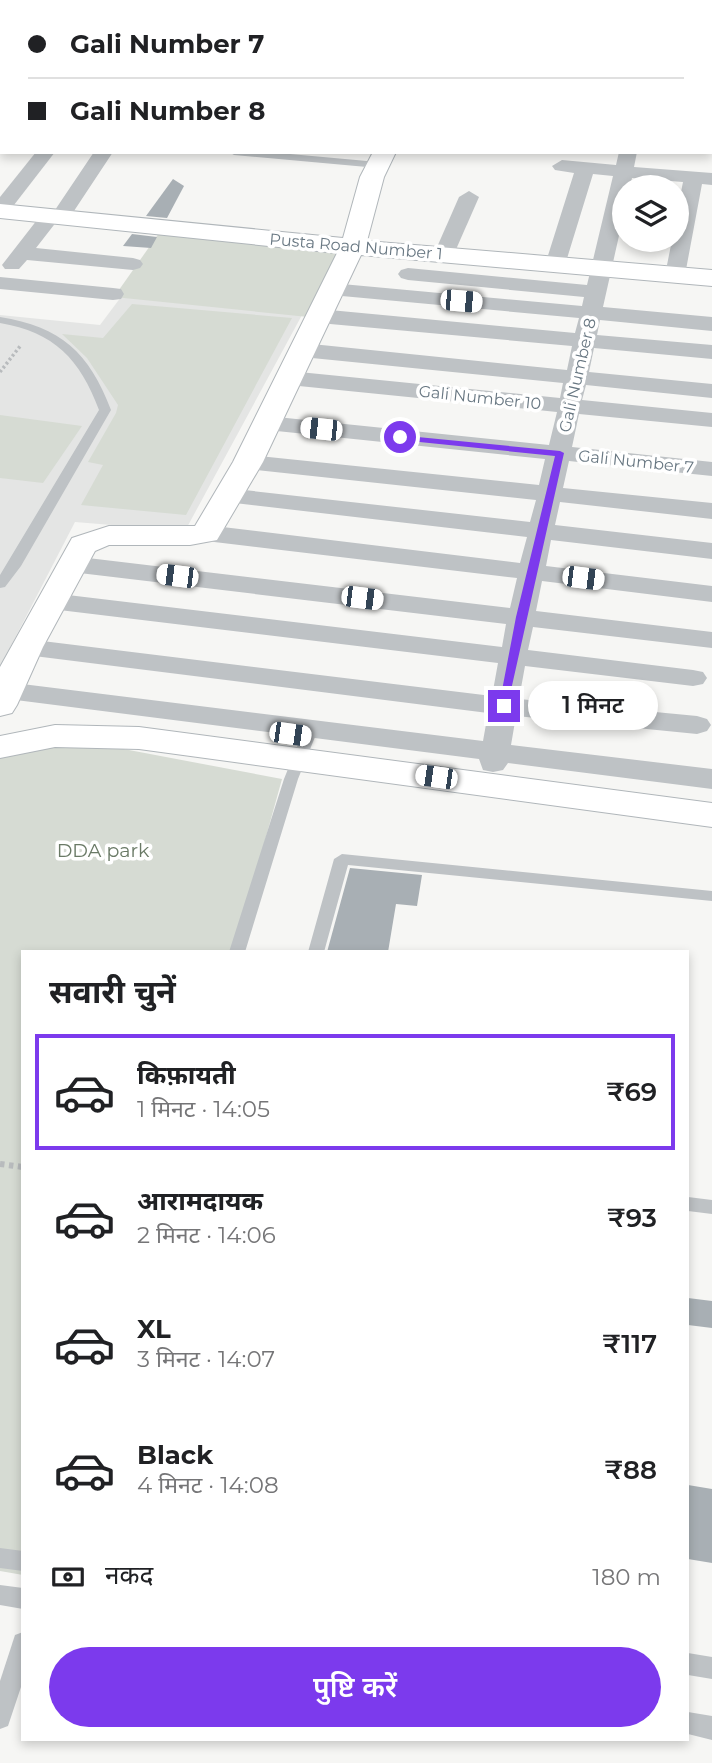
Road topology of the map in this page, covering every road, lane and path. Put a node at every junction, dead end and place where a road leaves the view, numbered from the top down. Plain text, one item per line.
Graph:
1 (44, 154) edge
2 (102, 154) edge
3 (276, 154) edge
4 (669, 154) edge
5 (382, 159) edge
6 (625, 162) edge
7 (562, 166) dead end
8 (585, 168) junction
9 (664, 175) joint
10 (703, 178) edge
11 (469, 197) dead end
12 (0, 210) edge
13 (56, 215) junction
14 (21, 253) junction
15 (444, 254) junction
16 (133, 264) dead end
17 (555, 265) junction
18 (348, 268) junction
19 (394, 273) dead end
20 (675, 275) junction
21 (712, 278) edge
22 (0, 282) edge
23 (597, 291) junction
24 (113, 294) dead end
25 (319, 316) junction
26 (0, 320) edge
27 (712, 324) edge
28 (586, 340) junction
29 (22, 345) dead end
30 (302, 350) junction
31 (712, 352) edge
32 (0, 372) edge
33 (576, 377) junction
34 (289, 378) junction
35 (712, 391) edge
36 (571, 407) junction
37 (712, 420) edge
38 (267, 423) junction
39 (560, 453) junction
40 (248, 462) junction
41 (712, 469) edge
42 (551, 494) junction
43 (226, 495) junction
44 (712, 511) edge
45 (542, 531) junction
46 (206, 533) junction
47 (712, 551) edge
48 (71, 564) junction
49 (531, 572) junction
50 (0, 584) edge
51 (712, 594) edge
52 (51, 601) junction
53 (521, 617) junction
54 (712, 640) edge
55 (26, 647) junction
56 (514, 657) junction
57 (694, 678) dead end
58 (2, 705) edge
59 (504, 706) junction
60 (697, 725) dead end
61 (0, 747) edge
62 (303, 748) junction
63 (494, 758) junction
64 (712, 779) edge
65 (712, 793) edge
66 (712, 815) edge
67 (712, 896) edge
68 (238, 950) edge
69 (317, 950) edge
70 (0, 1164) edge
71 (21, 1167) edge
72 (689, 1204) edge
73 (712, 1207) edge
74 (0, 1558) edge
75 (21, 1561) edge
76 (0, 1595) edge
77 (21, 1599) edge
78 (21, 1649) edge
79 (689, 1664) edge
80 (712, 1668) edge
81 (0, 1717) edge
82 (689, 1723) edge
83 (712, 1728) edge

1 - 12 street
2 - 13 street
3 - 5 lane
4 - 9 street
5 - 18 street
6 - 8 street
6 - 9 street
6 - 23 street, Gali Number 8
7 - 8 street
8 - 17 street
10 - 20 street
11 - 15 street
12 - 13 street, Pusta Road Number 1
13 - 14 street
13 - 18 street, Pusta Road Number 1
14 - 16 street
14 - 22 street
15 - 17 street, Pusta Road Number 1
15 - 18 street, Pusta Road Number 1
17 - 23 street, Pusta Road Number 1
18 - 23 street
18 - 25 street
19 - 23 street
20 - 21 street, Pusta Road Number 1
20 - 23 street, Pusta Road Number 1
22 - 24 street
23 - 27 street
23 - 28 street, Gali Number 8
25 - 28 street
25 - 30 street
26 - 50 lane
28 - 31 street
28 - 33 street, Gali Number 8
29 - 32 path
30 - 33 street
30 - 34 street
33 - 35 street
33 - 36 street, Gali Number 8
34 - 36 street, Gali Number 10
34 - 38 street
36 - 37 street, Gali Number 10
36 - 39 street, Gali Number 8
38 - 39 street, Gali Number 7
38 - 40 street
39 - 41 street, Gali Number 7
39 - 42 street, Gali Number 8
40 - 42 street
40 - 43 street
42 - 44 street
42 - 45 street, Gali Number 8
43 - 45 street
43 - 46 street
45 - 47 street
45 - 49 street, Gali Number 8
46 - 48 street
46 - 49 street
48 - 52 street
48 - 53 street
49 - 51 street
49 - 53 street, Gali Number 8
52 - 55 street
52 - 56 street
53 - 54 street
53 - 56 street, Gali Number 8
55 - 58 street
55 - 59 street
56 - 57 street
56 - 59 street, Gali Number 8
58 - 62 street
58 - 63 street
59 - 60 street
59 - 63 street, Gali Number 8
61 - 62 street
62 - 63 street
62 - 66 street
62 - 68 lane
63 - 64 street
63 - 65 street
67 - 69 lane
70 - 71 path
72 - 73 lane
74 - 75 lane
76 - 77 lane
78 - 81 lane
79 - 80 lane
82 - 83 lane

